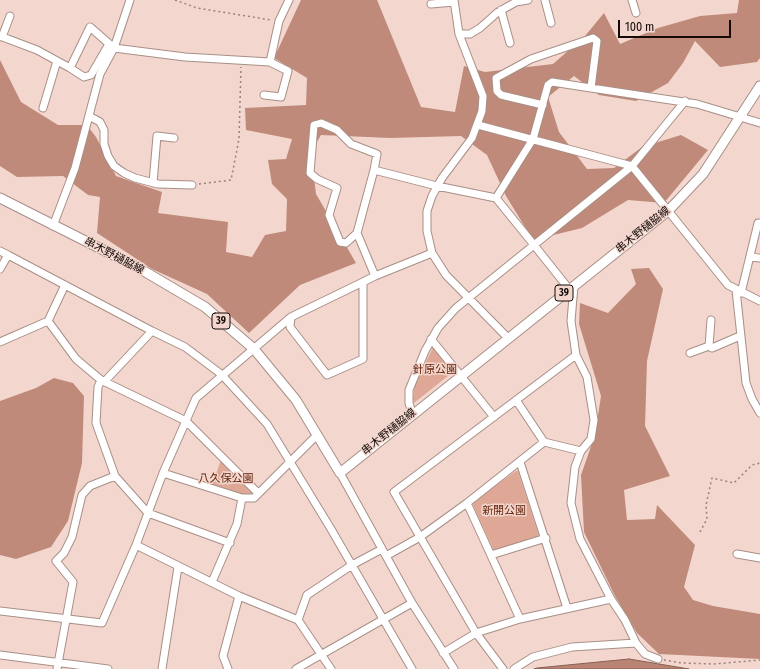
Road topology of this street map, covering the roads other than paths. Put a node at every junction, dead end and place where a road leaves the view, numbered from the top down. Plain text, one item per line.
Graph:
1 (130, 0) edge
2 (289, 0) edge
3 (528, 0) edge
4 (545, 0) edge
5 (632, 0) edge
6 (454, 1) edge
7 (431, 4) dead end
8 (501, 10) junction
9 (636, 13) dead end
10 (10, 16) dead end
11 (551, 23) dead end
12 (459, 34) junction
13 (1, 37) edge
14 (510, 43) dead end
15 (111, 46) junction
16 (57, 61) junction
17 (270, 62) junction
18 (70, 68) junction
19 (760, 86) edge
20 (591, 88) junction
21 (264, 95) dead end
22 (685, 101) junction
23 (543, 105) junction
24 (43, 108) dead end
25 (89, 116) junction
26 (741, 116) junction
27 (760, 123) edge
28 (478, 125) junction
29 (150, 136) dead end
30 (158, 136) junction
31 (174, 138) dead end
32 (533, 139) junction
33 (632, 166) junction
34 (374, 170) junction
35 (153, 183) junction
36 (192, 185) road end
37 (437, 186) junction
38 (0, 198) edge
39 (496, 198) junction
40 (668, 211) junction
41 (760, 223) edge
42 (53, 226) junction
43 (357, 233) junction
44 (534, 245) junction
45 (0, 251) edge
46 (432, 253) junction
47 (8, 255) junction
48 (750, 258) junction
49 (760, 258) edge
50 (0, 269) edge
51 (376, 276) junction
52 (363, 282) junction
53 (65, 285) junction
54 (571, 287) junction
55 (739, 292) junction
56 (468, 298) junction
57 (760, 302) edge
58 (291, 317) junction
59 (712, 320) dead end
60 (48, 321) junction
61 (152, 331) junction
62 (740, 336) junction
63 (508, 338) junction
64 (432, 339) junction
65 (0, 342) edge
66 (709, 346) junction
67 (254, 349) junction
68 (690, 353) dead end
69 (576, 355) junction
70 (221, 374) junction
71 (460, 375) junction
72 (103, 381) junction
73 (516, 400) junction
74 (412, 413) junction
75 (760, 413) edge
76 (494, 417) junction
77 (186, 421) junction
78 (317, 435) junction
79 (544, 442) junction
80 (581, 451) junction
81 (289, 462) junction
82 (520, 462) junction
83 (163, 473) junction
84 (340, 473) junction
85 (115, 476) junction
86 (258, 493) junction
87 (242, 498) junction
88 (467, 503) junction
89 (148, 514) junction
90 (420, 537) junction
91 (546, 538) junction
92 (230, 543) junction
93 (136, 545) junction
94 (382, 549) junction
95 (737, 554) dead end
96 (491, 555) junction
97 (386, 556) junction
98 (760, 558) edge
99 (352, 565) junction
100 (178, 567) junction
101 (212, 582) junction
102 (239, 596) junction
103 (610, 599) junction
104 (412, 603) junction
105 (567, 608) junction
106 (0, 611) edge
107 (66, 618) junction
108 (383, 619) junction
109 (520, 619) junction
110 (298, 620) junction
111 (476, 633) junction
112 (636, 643) junction
113 (443, 653) junction
114 (322, 654) junction
115 (0, 655) edge
116 (658, 660) road end
117 (58, 665) edge
118 (99, 668) edge
119 (108, 669) edge
120 (162, 669) edge
121 (228, 669) edge
122 (296, 669) edge
123 (332, 669) edge
124 (412, 669) edge
125 (454, 669) edge
126 (502, 669) edge
127 (514, 669) edge

1 - 15 street
2 - 17 street
3 - 8 street
4 - 11 street
5 - 9 street
6 - 7 street
6 - 12 street
8 - 12 street
8 - 14 street
10 - 13 street
12 - 28 street
13 - 16 street
15 - 17 street
15 - 18 street
15 - 18 street
15 - 25 street
16 - 18 street
16 - 24 street
17 - 21 street
19 - 26 main road, 串木野樋脇線 / 39
20 - 22 street
20 - 23 street
20 - 23 street
22 - 26 street
22 - 33 street
23 - 32 street
25 - 35 street
25 - 42 street
26 - 27 street
26 - 40 main road, 串木野樋脇線 / 39
28 - 32 street
28 - 37 street
29 - 30 street
30 - 31 street
30 - 35 street
32 - 33 street
32 - 39 street
33 - 40 street
33 - 44 street
34 - 37 street
34 - 43 street
34 - 43 street
35 - 36 street
37 - 39 street
37 - 46 street
38 - 42 main road, 串木野樋脇線 / 39
39 - 44 street
40 - 54 main road, 串木野樋脇線 / 39
40 - 55 street
41 - 48 street
42 - 67 main road, 串木野樋脇線 / 39
43 - 51 street
44 - 54 street
44 - 56 street
45 - 47 street
46 - 51 street
46 - 56 street
47 - 50 street
47 - 53 street
48 - 49 street
48 - 55 street
51 - 52 street
52 - 58 street
52 - 58 street
53 - 60 street
53 - 61 street
54 - 63 main road, 串木野樋脇線 / 39
54 - 69 street
55 - 57 street
55 - 62 street
56 - 63 street
56 - 64 street
58 - 67 street
59 - 66 street
60 - 65 street
60 - 72 street
61 - 70 street
61 - 72 street
62 - 66 street
62 - 75 street
63 - 71 main road, 串木野樋脇線 / 39
64 - 71 street
64 - 74 street
66 - 68 street
67 - 70 street
67 - 78 main road, 串木野樋脇線 / 39
69 - 73 street
69 - 80 street
70 - 77 street
70 - 81 street
71 - 74 main road, 串木野樋脇線 / 39
71 - 76 street
72 - 77 street
72 - 85 street
73 - 76 street
73 - 79 street
74 - 84 main road, 串木野樋脇線 / 39
76 - 90 street
77 - 83 street
77 - 86 street
78 - 81 street
78 - 84 main road, 串木野樋脇線 / 39
79 - 80 street
79 - 82 street
80 - 103 street
81 - 86 street
81 - 99 street
82 - 88 street
82 - 91 street
83 - 87 street
83 - 89 street
84 - 94 street
85 - 89 street
85 - 107 street
86 - 87 street
87 - 92 street
88 - 90 street
88 - 96 street
89 - 92 street
89 - 93 street
90 - 97 street
90 - 111 street
91 - 96 street
91 - 105 street
92 - 101 street
93 - 100 street
93 - 107 street
94 - 97 street
94 - 99 street
95 - 98 street
96 - 109 street
97 - 104 street
99 - 108 street
99 - 110 street
100 - 101 street
100 - 120 street
101 - 102 street
102 - 110 street
102 - 121 street
103 - 105 street
103 - 112 street
104 - 108 street
104 - 113 street
105 - 109 street
106 - 107 street
107 - 117 street
108 - 114 street
108 - 124 street
109 - 111 street
110 - 114 street
111 - 113 street
111 - 126 street
112 - 116 street
112 - 127 street
113 - 125 street
114 - 122 street
114 - 123 street
115 - 117 street
117 - 118 street
118 - 119 street

